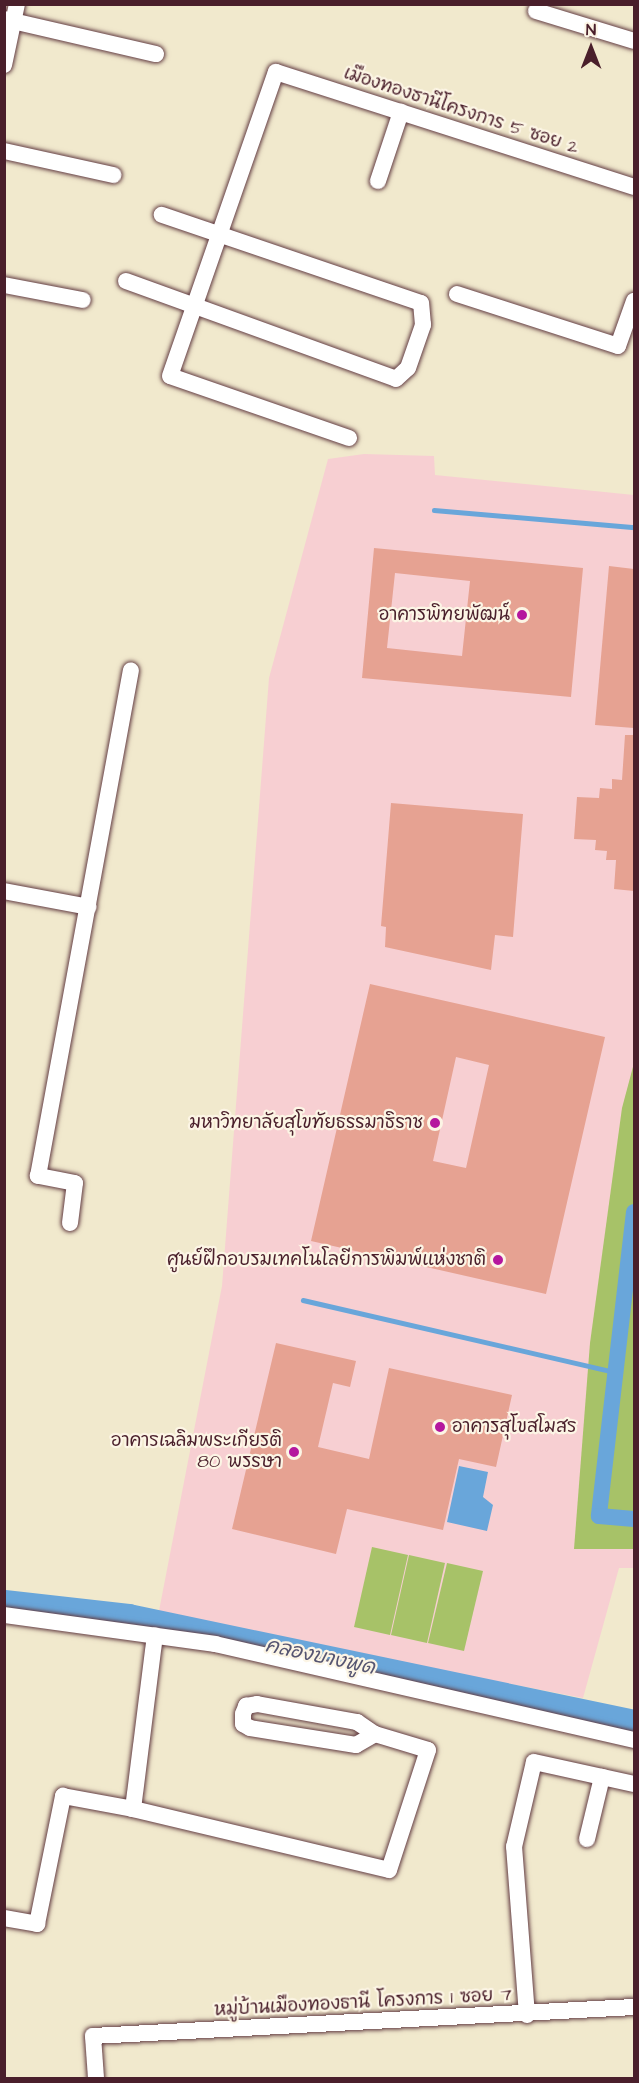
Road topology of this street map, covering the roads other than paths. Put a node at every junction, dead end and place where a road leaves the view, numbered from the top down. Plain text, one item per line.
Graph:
1 (536, 11) dead end
2 (11, 15) edge
3 (634, 41) edge
4 (156, 54) dead end
5 (4, 65) edge
6 (401, 112) junction
7 (4, 151) edge
8 (113, 175) dead end
9 (378, 181) dead end
10 (634, 187) edge
11 (162, 215) dead end
12 (218, 234) junction
13 (126, 281) dead end
14 (4, 285) edge
15 (457, 294) dead end
16 (83, 300) dead end
17 (634, 301) edge
18 (193, 304) junction
19 (349, 438) dead end
20 (131, 670) dead end
21 (4, 891) edge
22 (89, 907) junction
23 (70, 1223) dead end
24 (4, 1615) edge
25 (155, 1635) junction
26 (375, 1734) junction
27 (634, 1740) edge
28 (602, 1777) junction
29 (634, 1784) edge
30 (133, 1809) junction
31 (587, 1839) dead end
32 (4, 1918) edge
33 (634, 2007) edge
34 (527, 2015) junction
35 (96, 2079) edge

1 - 3 street
2 - 4 street
2 - 5 street
6 - 9 street
6 - 10 street, เมืองทองธานีโครงการ 5 ซอย 2
6 - 12 street, เมืองทองธานีโครงการ 5 ซอย 2
7 - 8 street
11 - 12 street
12 - 18 street
12 - 18 street
13 - 18 street
14 - 16 street
15 - 17 street
18 - 19 street
20 - 22 street
21 - 22 street
22 - 23 street
24 - 25 street
25 - 27 street
25 - 30 street
26 - 26 street
26 - 30 street
28 - 29 street
28 - 31 street
28 - 34 street
30 - 32 street
33 - 34 street, หมู่บ้านเมืองทองธานี โครงการ 1 ซอย 7
34 - 35 street, หมู่บ้านเมืองทองธานี โครงการ 1 ซอย 7

